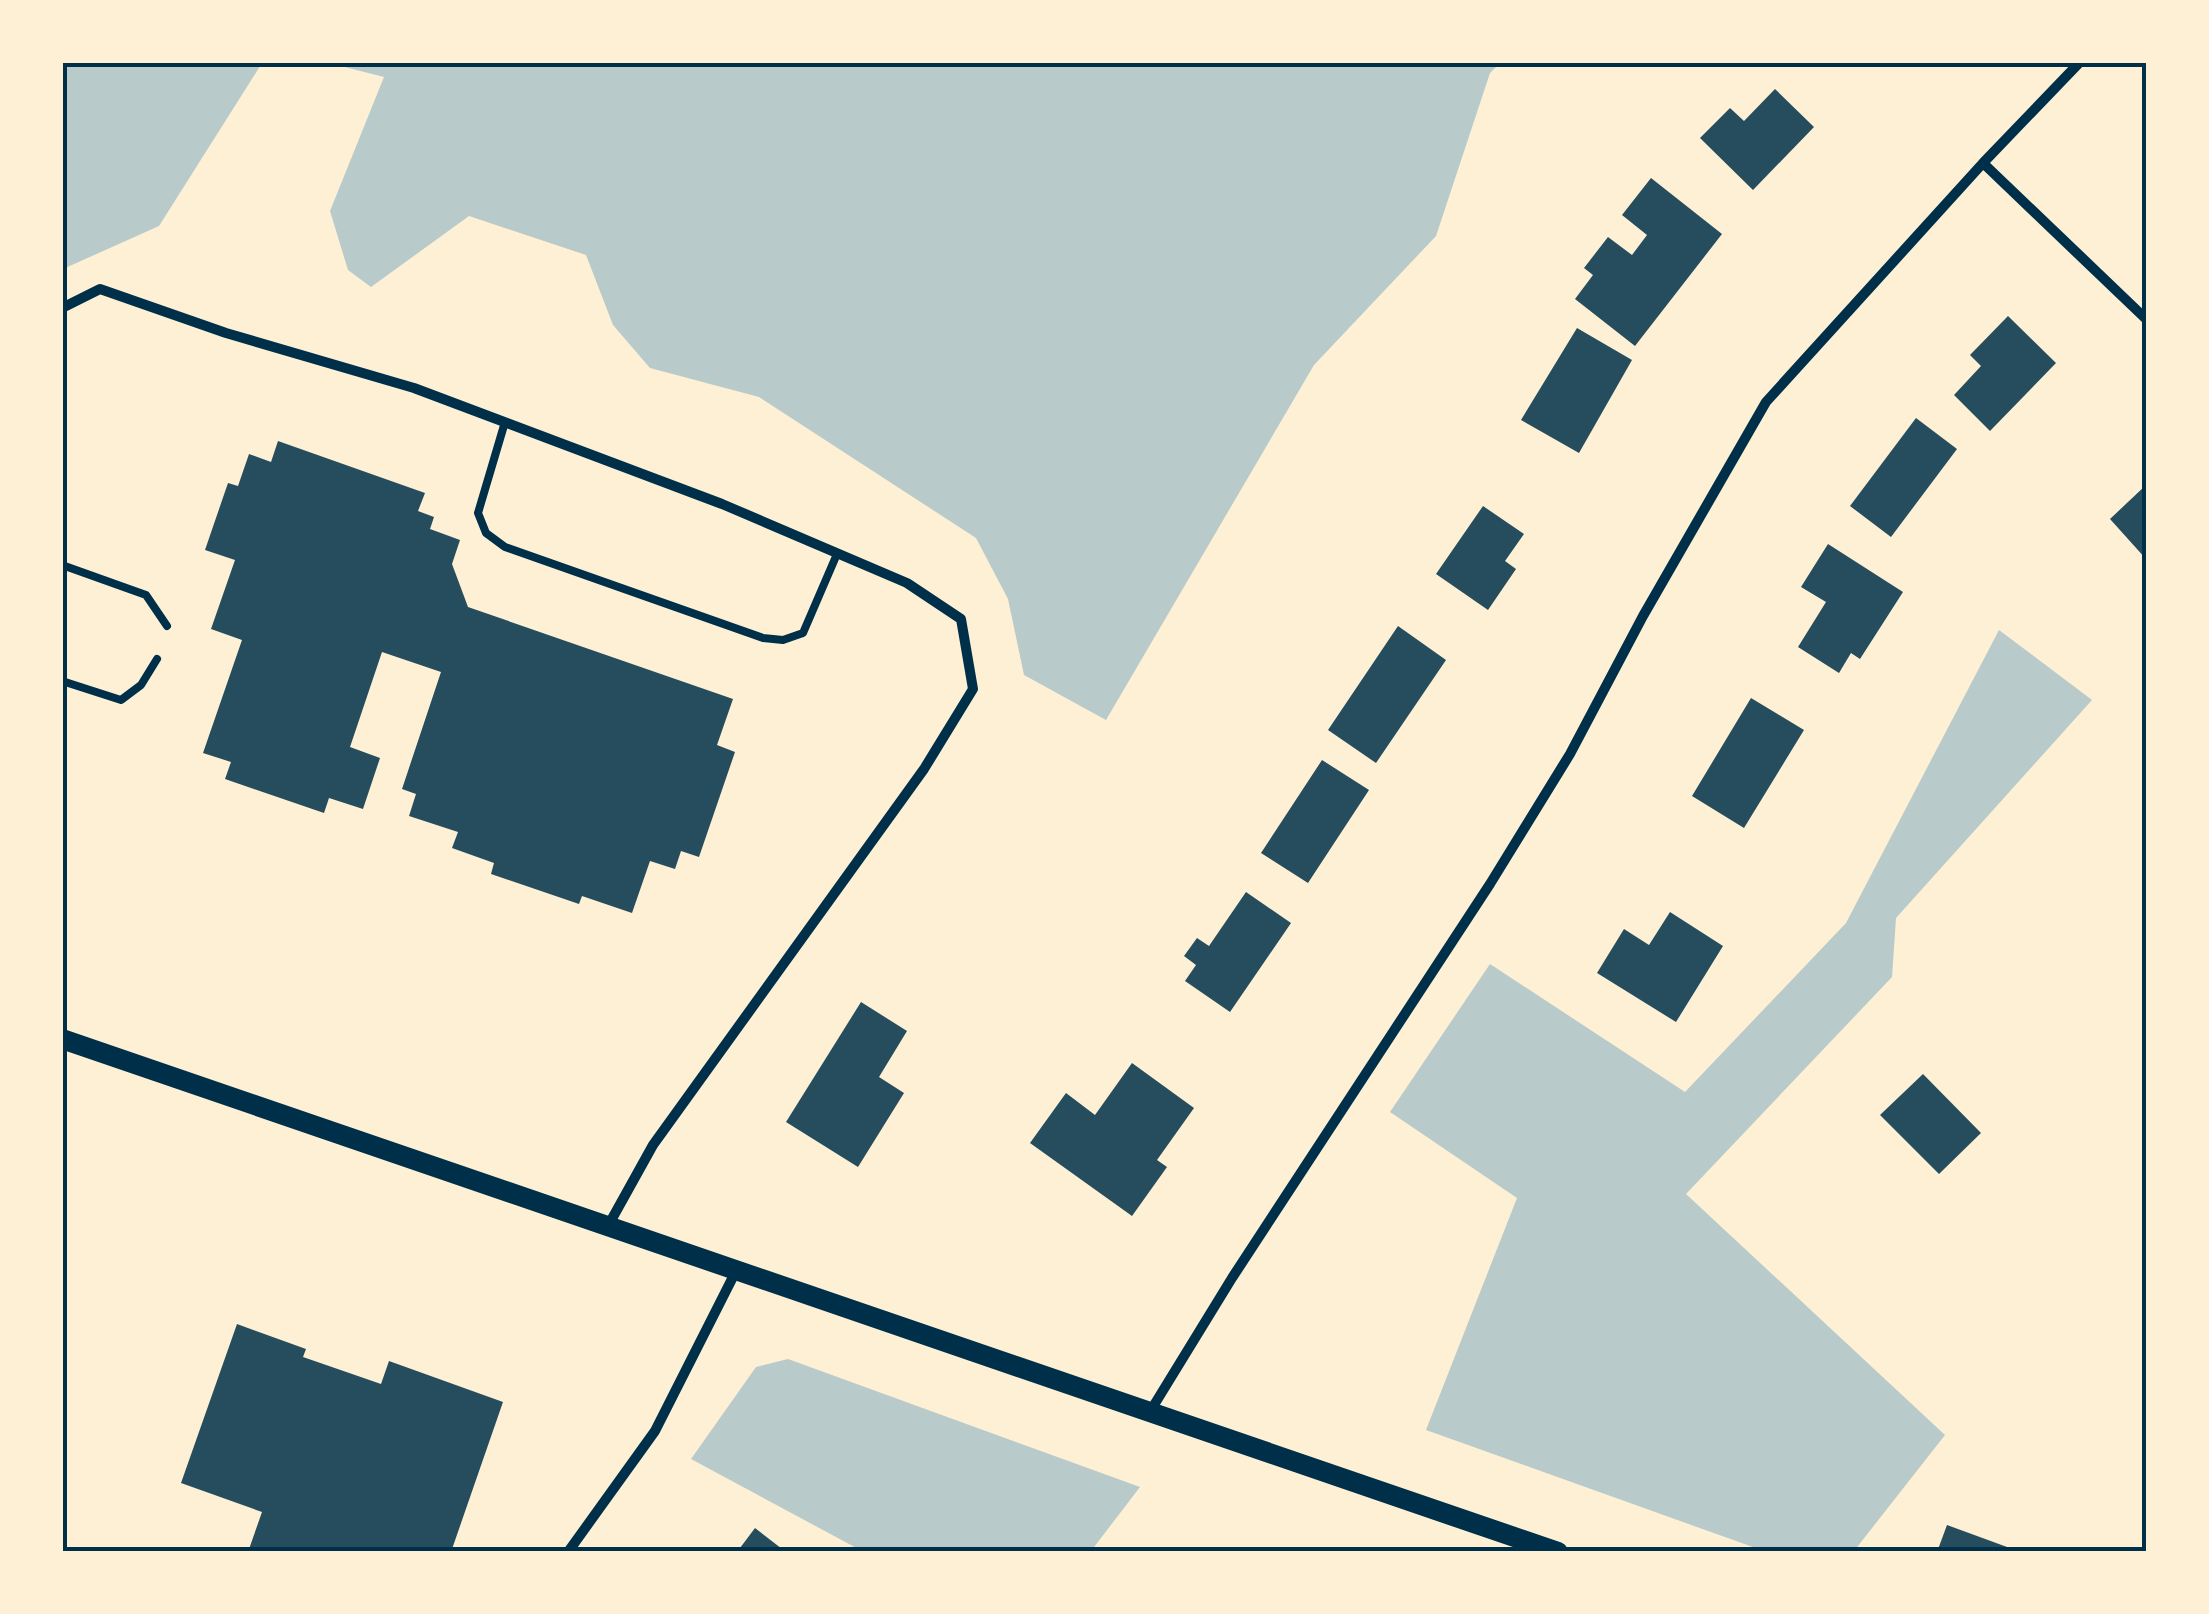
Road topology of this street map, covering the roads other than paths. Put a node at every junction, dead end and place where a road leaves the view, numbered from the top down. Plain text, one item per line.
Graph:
1 (2080, 62) edge
2 (1983, 164) junction
3 (62, 308) edge
4 (2146, 319) edge
5 (504, 422) junction
6 (837, 554) junction
7 (62, 565) edge
8 (167, 626) dead end
9 (157, 659) dead end
10 (62, 681) edge
11 (62, 1039) edge
12 (608, 1227) junction
13 (736, 1271) junction
14 (1151, 1410) junction
15 (568, 1552) edge
16 (1558, 1552) edge

1 - 2 street
2 - 4 street
2 - 14 street
3 - 5 street
5 - 6 street
5 - 6 lane
6 - 12 street
7 - 8 lane
9 - 10 lane
11 - 12 main road
12 - 13 main road
13 - 14 main road
13 - 15 street
14 - 16 main road

